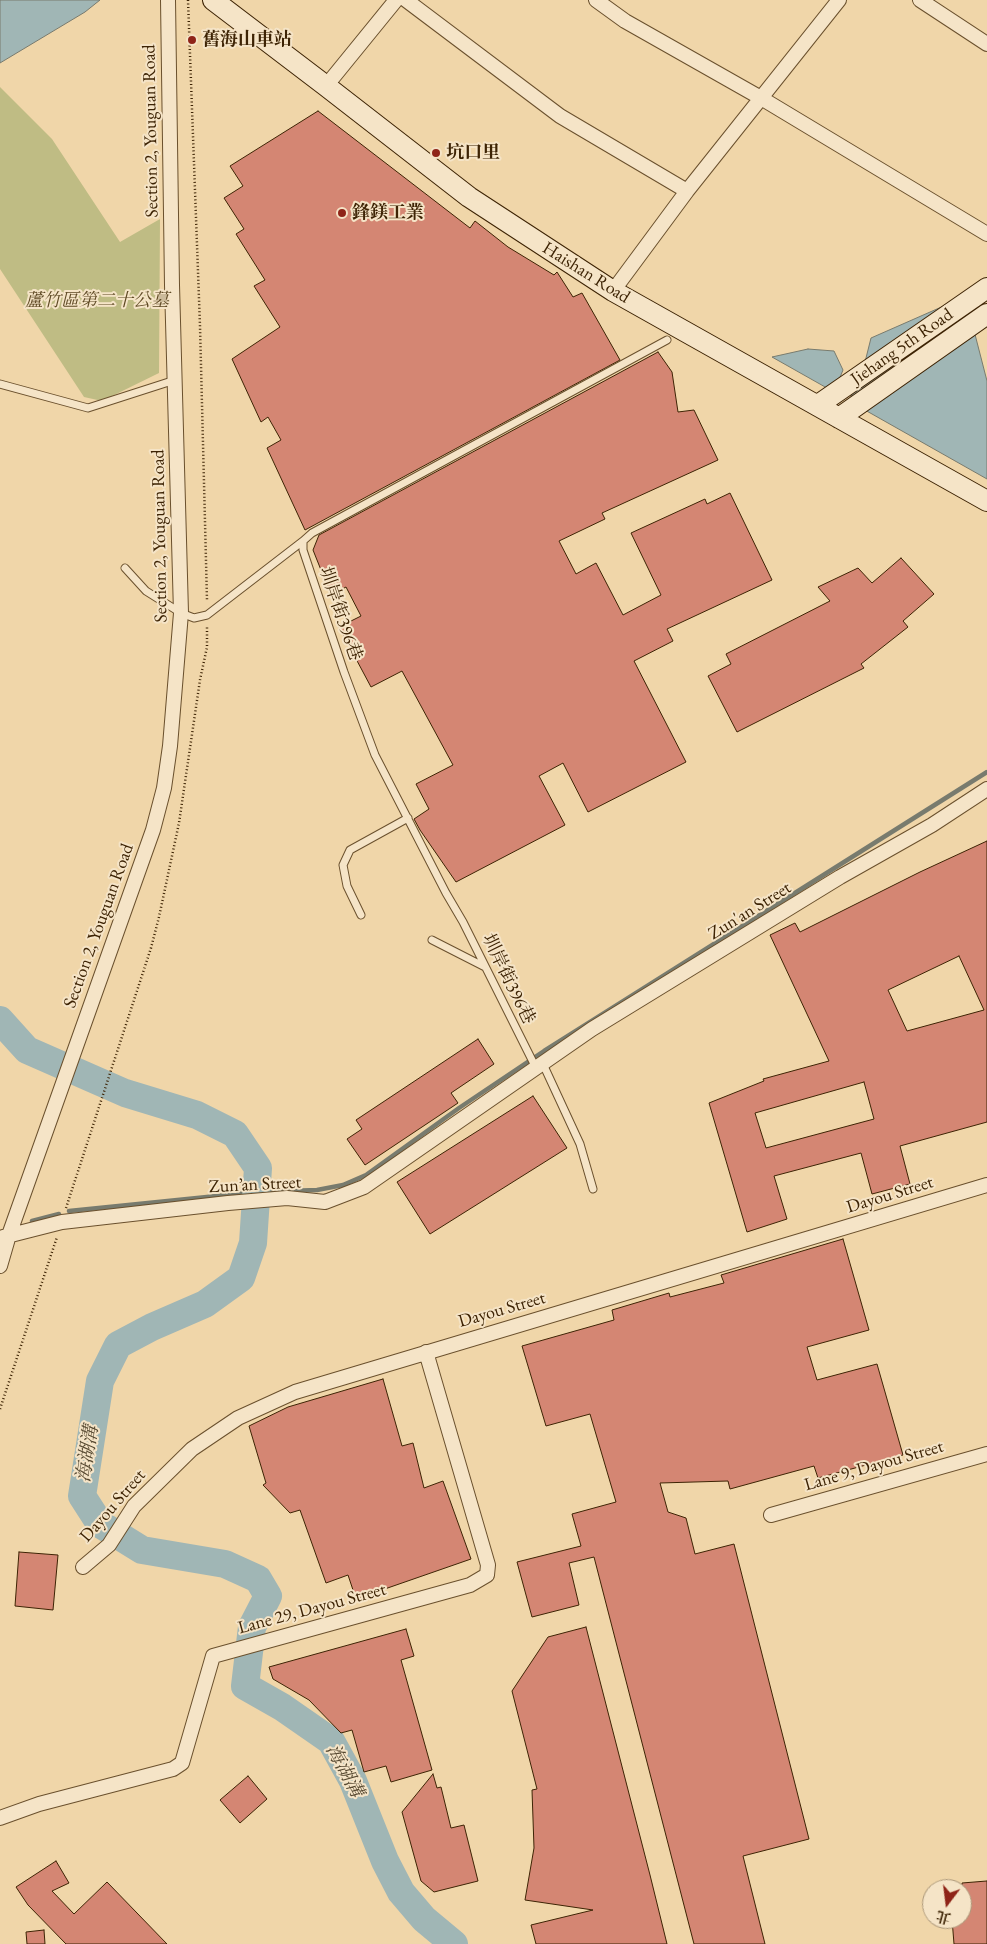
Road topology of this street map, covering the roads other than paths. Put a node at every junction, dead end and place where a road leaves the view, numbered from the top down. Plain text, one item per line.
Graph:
1 (168, 0) edge
2 (213, 0) edge
3 (396, 0) edge
4 (406, 0) edge
5 (596, 0) edge
6 (839, 0) edge
7 (920, 0) edge
8 (987, 44) edge
9 (326, 86) junction
10 (761, 98) junction
11 (687, 191) junction
12 (987, 234) edge
13 (987, 288) edge
14 (612, 291) junction
15 (987, 314) edge
16 (667, 340) dead end
17 (175, 380) junction
18 (0, 384) edge
19 (818, 405) junction
20 (839, 418) junction
21 (987, 501) edge
22 (303, 541) junction
23 (125, 568) dead end
24 (181, 613) junction
25 (987, 789) edge
26 (408, 818) junction
27 (360, 915) dead end
28 (432, 940) dead end
29 (486, 967) junction
30 (538, 1067) junction
31 (987, 1185) edge
32 (593, 1189) dead end
33 (4, 1237) edge
34 (0, 1266) edge
35 (426, 1352) junction
36 (987, 1454) edge
37 (772, 1515) dead end
38 (83, 1567) dead end
39 (0, 1818) edge

1 - 17 street, Section 2, Youguan Road
2 - 9 main road, Haishan Road
3 - 9 street
4 - 11 street
5 - 10 street
6 - 10 street
7 - 8 street
9 - 14 main road, Haishan Road
10 - 11 street
10 - 12 street
11 - 14 street
13 - 19 main road, Jiehang 5th Road
14 - 19 main road, Haishan Road
15 - 20 main road, Jiehang 5th Road
16 - 22 lane
17 - 18 lane
17 - 24 street, Section 2, Youguan Road
19 - 20 main road, Haishan Road
20 - 21 main road, Haishan Road
22 - 24 lane
22 - 26 lane, 圳岸街396巷
23 - 24 lane
24 - 33 street, Section 2, Youguan Road
25 - 30 street, Zun'an Street
26 - 27 lane
26 - 29 lane, 圳岸街396巷
28 - 29 lane
29 - 30 lane, 圳岸街396巷
30 - 32 lane, 圳岸街396巷
30 - 33 street, Zun’an Street
31 - 35 street, Dayou Street
33 - 34 street
35 - 38 street, Dayou Street
35 - 39 street, Lane 29, Dayou Street
36 - 37 street, Lane 9, Dayou Street

